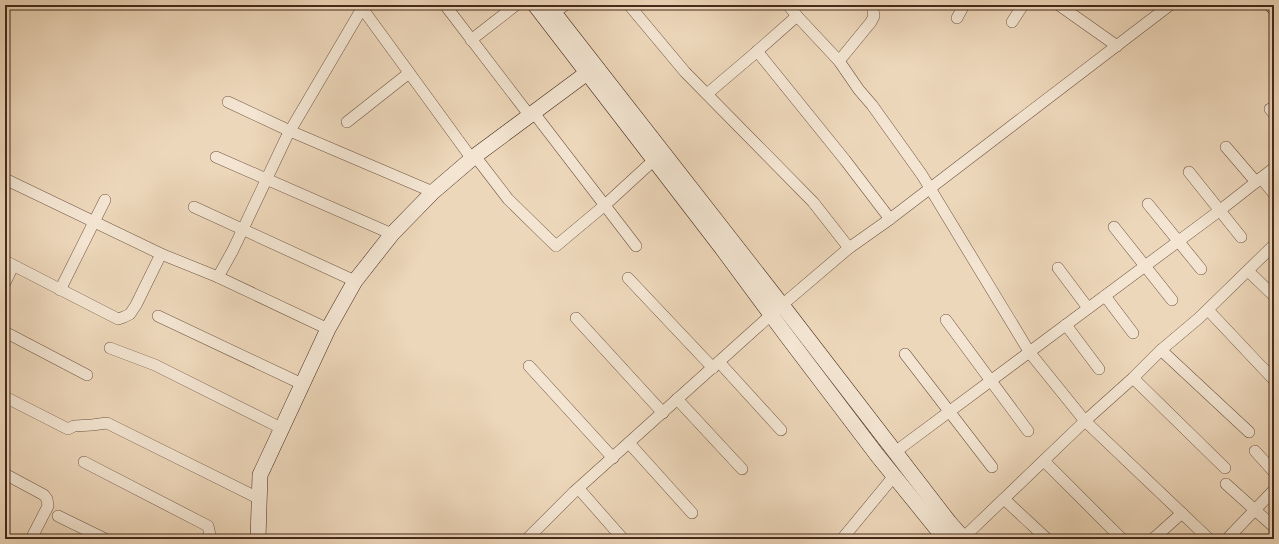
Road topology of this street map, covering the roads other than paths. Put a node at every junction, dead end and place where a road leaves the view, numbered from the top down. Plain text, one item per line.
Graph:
1 (445, 5) edge
2 (516, 5) edge
3 (535, 5) edge
4 (629, 5) edge
5 (788, 5) edge
6 (872, 5) edge
7 (964, 5) edge
8 (1024, 5) edge
9 (1059, 5) edge
10 (1170, 5) edge
11 (363, 7) edge
12 (553, 11) edge
13 (797, 16) junction
14 (957, 18) dead end
15 (1012, 22) dead end
16 (471, 40) junction
17 (1117, 46) junction
18 (757, 51) junction
19 (840, 61) junction
20 (591, 70) junction
21 (410, 73) junction
22 (707, 94) junction
23 (228, 102) dead end
24 (532, 114) junction
25 (347, 122) dead end
26 (290, 131) junction
27 (1226, 147) dead end
28 (216, 157) dead end
29 (474, 158) junction
30 (654, 160) junction
31 (1274, 168) edge
32 (1189, 172) dead end
33 (5, 179) edge
34 (267, 179) junction
35 (1259, 180) junction
36 (930, 188) junction
37 (433, 192) junction
38 (1274, 194) edge
39 (104, 200) dead end
40 (1148, 204) dead end
41 (605, 205) junction
42 (194, 207) dead end
43 (1219, 211) junction
44 (890, 219) junction
45 (94, 222) junction
46 (1114, 227) dead end
47 (243, 229) junction
48 (392, 234) junction
49 (1241, 237) dead end
50 (1178, 241) junction
51 (1274, 245) edge
52 (636, 246) dead end
53 (849, 248) junction
54 (161, 254) junction
55 (9, 264) edge
56 (1145, 266) junction
57 (1058, 268) dead end
58 (1201, 269) dead end
59 (1248, 270) junction
60 (218, 277) junction
61 (628, 278) dead end
62 (355, 281) junction
63 (5, 283) edge
64 (60, 290) junction
65 (1105, 296) junction
66 (1274, 296) edge
67 (1172, 300) dead end
68 (1088, 308) junction
69 (777, 310) junction
70 (1208, 310) junction
71 (158, 316) dead end
72 (576, 318) dead end
73 (946, 320) dead end
74 (1066, 326) junction
75 (328, 329) junction
76 (5, 332) edge
77 (1133, 333) dead end
78 (110, 348) dead end
79 (1161, 350) junction
80 (1030, 353) junction
81 (905, 354) dead end
82 (716, 364) junction
83 (529, 366) dead end
84 (1099, 369) dead end
85 (87, 375) dead end
86 (1133, 378) junction
87 (1274, 380) edge
88 (991, 382) junction
89 (302, 384) junction
90 (5, 397) edge
91 (677, 399) junction
92 (950, 412) junction
93 (663, 413) junction
94 (1085, 421) junction
95 (281, 428) junction
96 (781, 430) dead end
97 (1028, 431) dead end
98 (1249, 432) dead end
99 (630, 443) junction
100 (1255, 451) dead end
101 (895, 452) junction
102 (613, 458) junction
103 (1044, 461) junction
104 (84, 462) dead end
105 (992, 467) dead end
106 (1225, 468) dead end
107 (742, 469) dead end
108 (1274, 472) edge
109 (5, 474) edge
110 (894, 476) junction
111 (1226, 484) dead end
112 (579, 489) junction
113 (1274, 490) edge
114 (260, 499) junction
115 (1004, 499) junction
116 (1255, 511) junction
117 (692, 513) dead end
118 (1182, 513) junction
119 (58, 516) dead end
120 (1274, 527) edge
121 (1197, 535) edge
122 (964, 538) edge
123 (31, 539) edge
124 (104, 539) edge
125 (208, 539) edge
126 (258, 539) edge
127 (527, 539) edge
128 (623, 539) edge
129 (842, 539) edge
130 (945, 539) edge
131 (1047, 539) edge
132 (1122, 539) edge
133 (1153, 539) edge
134 (1209, 539) edge
135 (1227, 539) edge

1 - 16 street
2 - 16 street
3 - 12 street
4 - 22 street
5 - 13 street
6 - 19 street
7 - 14 street
8 - 15 street
9 - 17 street
10 - 17 street
11 - 21 street
11 - 26 street
12 - 20 street
13 - 18 street
13 - 19 street
16 - 24 street
17 - 36 street
18 - 22 street
18 - 44 street
19 - 36 street
20 - 24 street
20 - 30 street
20 - 69 street
21 - 25 street
21 - 29 street
22 - 53 street
23 - 26 street
24 - 29 street
24 - 41 street
26 - 34 street
26 - 37 street
27 - 35 street
28 - 34 street
29 - 37 street
29 - 41 street
30 - 41 street
30 - 69 street
31 - 35 street
32 - 43 street
33 - 45 street
34 - 47 street
34 - 48 street
35 - 38 street
35 - 43 street
36 - 44 street
36 - 80 street
37 - 48 street
39 - 45 street
40 - 50 street
41 - 52 street
42 - 47 street
43 - 49 street
43 - 50 street
44 - 53 street
45 - 54 street
45 - 64 street
46 - 56 street
47 - 60 street
47 - 62 street
48 - 62 street
50 - 56 street
50 - 58 street
51 - 59 street
53 - 69 street
54 - 60 street
54 - 64 street
55 - 63 street
55 - 64 street
56 - 65 street
56 - 67 street
57 - 68 street
59 - 66 street
59 - 70 street
60 - 75 street
61 - 82 street
62 - 75 street
65 - 68 street
65 - 77 street
68 - 74 street
69 - 82 street
69 - 101 street
69 - 110 street
70 - 79 street
70 - 87 street
71 - 89 street
72 - 93 street
73 - 88 street
74 - 80 street
74 - 84 street
75 - 89 street
76 - 85 street
78 - 95 street
79 - 86 street
79 - 98 street
80 - 88 street
80 - 94 street
81 - 92 street
82 - 91 street
82 - 96 street
83 - 102 street
86 - 94 street
86 - 106 street
88 - 92 street
88 - 97 street
89 - 95 street
90 - 114 street
91 - 93 street
91 - 107 street
92 - 101 street
92 - 105 street
93 - 99 street
94 - 103 street
94 - 118 street
95 - 114 street
99 - 102 street
99 - 117 street
100 - 108 street
101 - 122 street
102 - 112 street
103 - 115 street
103 - 132 street
104 - 125 street
109 - 123 street
110 - 129 street
110 - 130 street
111 - 116 street
112 - 127 street
112 - 128 street
113 - 116 street
114 - 126 street
115 - 122 street
115 - 131 street
116 - 120 street
116 - 135 street
118 - 121 street
118 - 133 street
119 - 124 street
121 - 134 street

